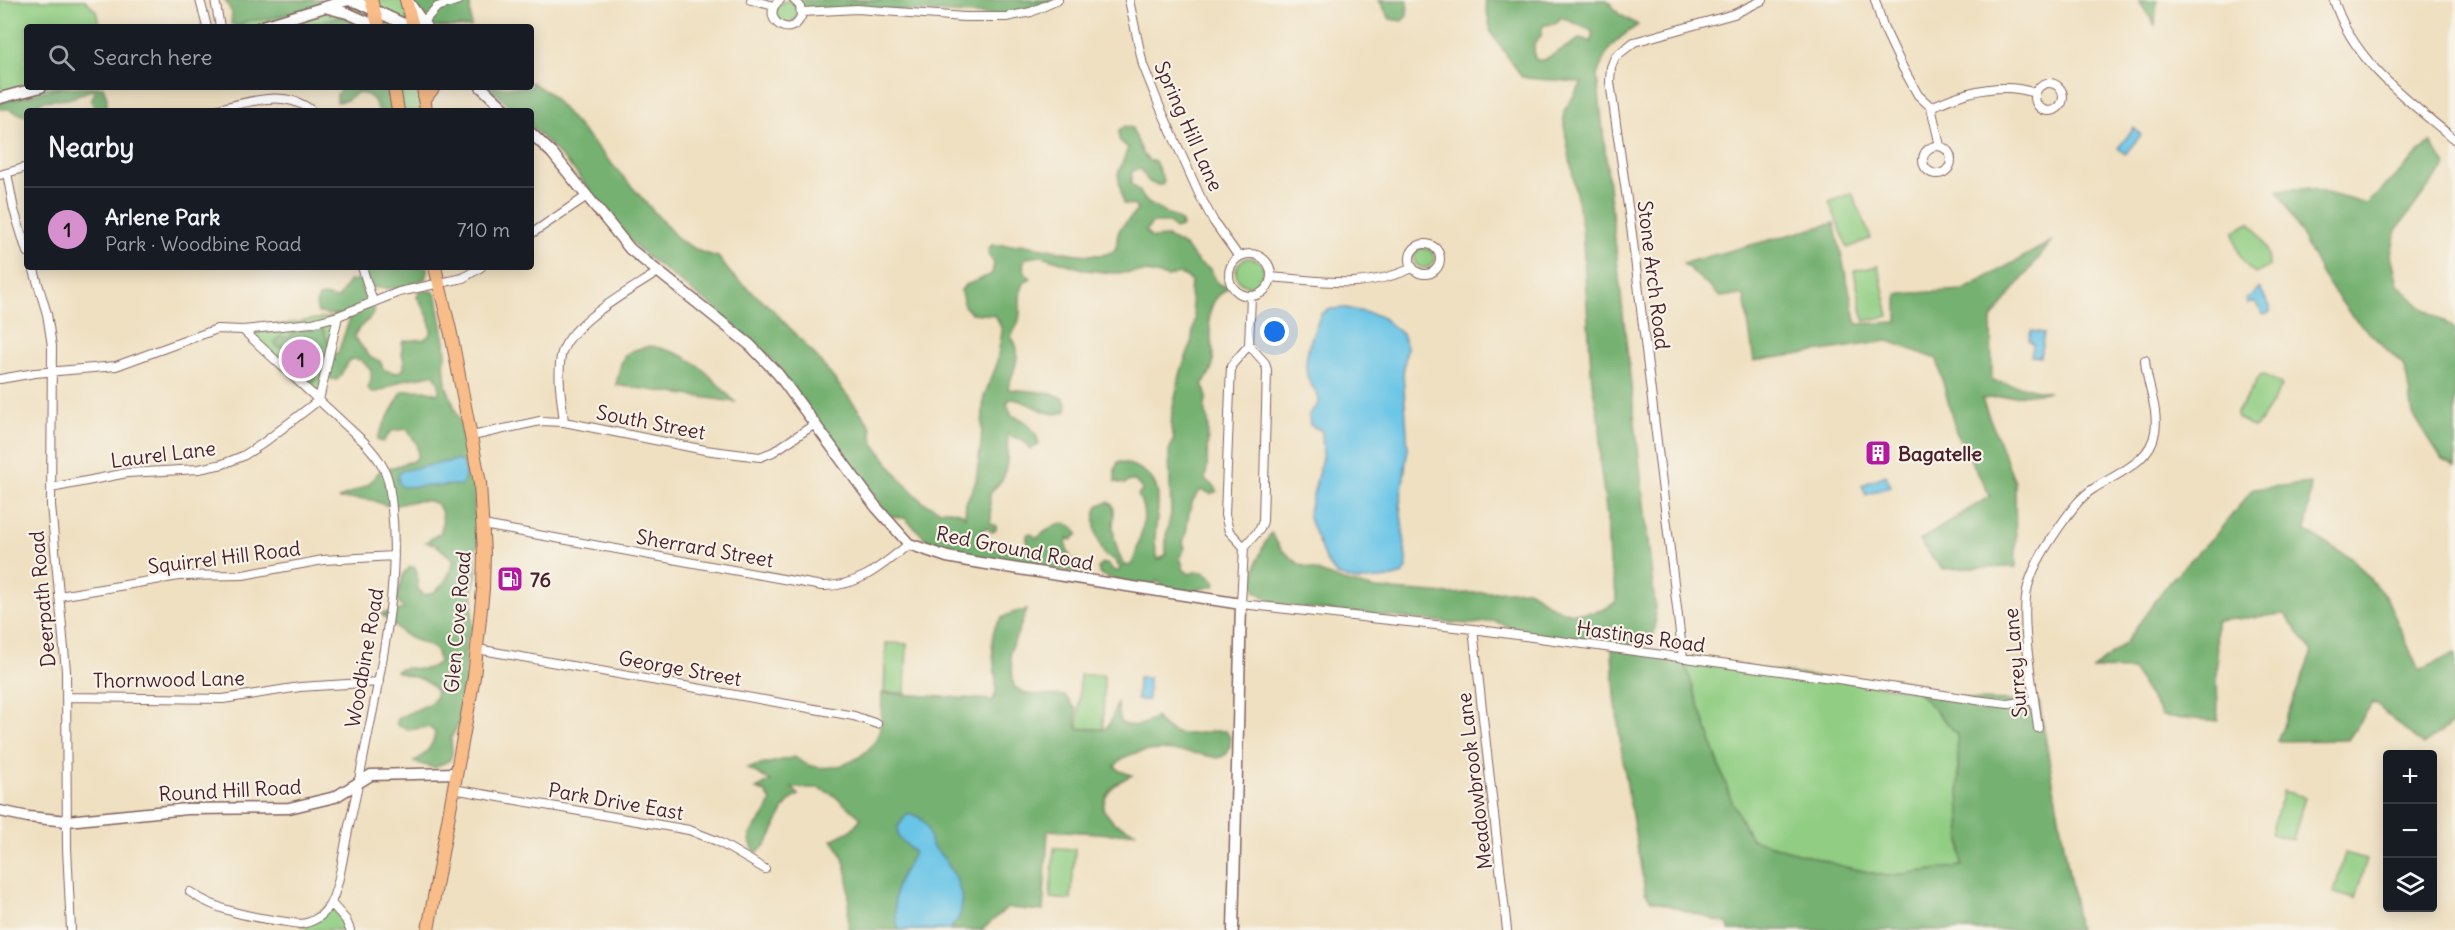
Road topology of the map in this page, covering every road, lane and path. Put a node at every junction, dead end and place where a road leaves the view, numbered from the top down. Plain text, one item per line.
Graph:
1 (200, 0) edge
2 (215, 0) edge
3 (406, 0) edge
4 (459, 0) edge
5 (751, 0) edge
6 (794, 0) edge
7 (1058, 0) edge
8 (1130, 0) edge
9 (1763, 0) edge
10 (1875, 0) edge
11 (2334, 0) edge
12 (341, 1) edge
13 (777, 3) edge
14 (372, 5) edge
15 (327, 8) junction
16 (802, 12) junction
17 (206, 24) edge
18 (219, 24) edge
19 (271, 24) edge
20 (372, 24) edge
21 (378, 24) edge
22 (414, 24) edge
23 (417, 24) edge
24 (420, 24) edge
25 (30, 90) edge
26 (395, 90) edge
27 (484, 90) edge
28 (2036, 93) dead end
29 (0, 98) edge
30 (1931, 107) junction
31 (224, 108) edge
32 (308, 108) edge
33 (398, 108) edge
34 (504, 108) edge
35 (534, 137) edge
36 (2455, 140) edge
37 (1940, 146) dead end
38 (24, 168) edge
39 (3, 174) edge
40 (587, 196) junction
41 (534, 232) edge
42 (24, 243) edge
43 (1239, 257) junction
44 (1413, 268) dead end
45 (34, 270) edge
46 (363, 270) edge
47 (437, 270) edge
48 (476, 270) edge
49 (658, 272) junction
50 (1272, 277) junction
51 (439, 283) junction
52 (1251, 296) junction
53 (372, 302) junction
54 (338, 316) junction
55 (243, 330) junction
56 (1249, 345) junction
57 (2145, 360) dead end
58 (51, 371) junction
59 (0, 379) edge
60 (319, 400) junction
61 (564, 422) junction
62 (815, 424) junction
63 (472, 436) junction
64 (51, 488) junction
65 (483, 525) junction
66 (909, 544) junction
67 (1244, 547) junction
68 (393, 556) junction
69 (59, 596) junction
70 (1241, 604) junction
71 (1473, 629) junction
72 (477, 649) junction
73 (1683, 658) junction
74 (379, 682) junction
75 (66, 697) junction
76 (2034, 700) junction
77 (877, 724) dead end
78 (2038, 728) dead end
79 (456, 773) junction
80 (360, 780) junction
81 (453, 789) junction
82 (0, 811) edge
83 (67, 821) junction
84 (765, 870) dead end
85 (190, 892) dead end
86 (331, 903) junction
87 (300, 924) junction
88 (71, 930) edge
89 (309, 930) edge
90 (350, 930) edge
91 (428, 930) edge
92 (1233, 930) edge
93 (1508, 930) edge

1 - 17 street
2 - 18 street
3 - 23 main road
4 - 24 street
5 - 13 street
6 - 16 street
7 - 16 street
8 - 43 street, Spring Hill Lane
9 - 73 street, Stone Arch Road
10 - 30 street
11 - 36 street
12 - 14 street
12 - 15 street
13 - 16 street
14 - 21 main road
14 - 22 street
15 - 19 street
15 - 20 street
25 - 29 street
26 - 33 main road
27 - 34 street
28 - 30 street
30 - 37 street
31 - 32 street
35 - 40 street, Red Ground Road
38 - 39 street
39 - 42 street
40 - 41 street
40 - 49 street, Red Ground Road
43 - 50 street
43 - 52 street
44 - 50 street
45 - 58 street, Deerpath Road
46 - 53 street
47 - 51 main road, Glen Cove Road
48 - 51 street
49 - 61 street
49 - 62 street, Red Ground Road
50 - 52 street
51 - 53 street
51 - 63 main road, Glen Cove Road
52 - 56 street
53 - 54 street
54 - 55 street
54 - 60 street
55 - 58 street
55 - 60 street, Woodbine Road
56 - 67 street
56 - 67 street
57 - 76 street, Surrey Lane
58 - 59 street
58 - 64 street, Deerpath Road
60 - 64 street, Laurel Lane
60 - 68 street, Woodbine Road
61 - 62 street, South Street
61 - 63 street, South Street
62 - 66 street, Red Ground Road
63 - 65 main road, Glen Cove Road
64 - 69 street, Deerpath Road
65 - 66 street, Sherrard Street
65 - 72 main road, Glen Cove Road
66 - 70 street, Red Ground Road
67 - 70 street
68 - 69 street, Squirrel Hill Road
68 - 74 street, Woodbine Road
69 - 75 street, Deerpath Road
70 - 71 street, Hastings Road
70 - 92 street
71 - 73 street, Hastings Road
71 - 93 street, Meadowbrook Lane
72 - 77 street, George Street
72 - 79 main road, Glen Cove Road
73 - 76 street, Hastings Road
74 - 75 street, Thornwood Lane
74 - 80 street, Woodbine Road
75 - 83 street, Deerpath Road
76 - 78 street, Surrey Lane
79 - 80 street, Round Hill Road
79 - 81 main road, Glen Cove Road
80 - 83 street, Round Hill Road
80 - 86 street, Woodbine Road
81 - 84 street, Park Drive East
81 - 91 main road, Glen Cove Road
82 - 83 street, Round Hill Road
83 - 88 street, Deerpath Road
85 - 87 street
86 - 87 street
86 - 90 street
87 - 89 street

